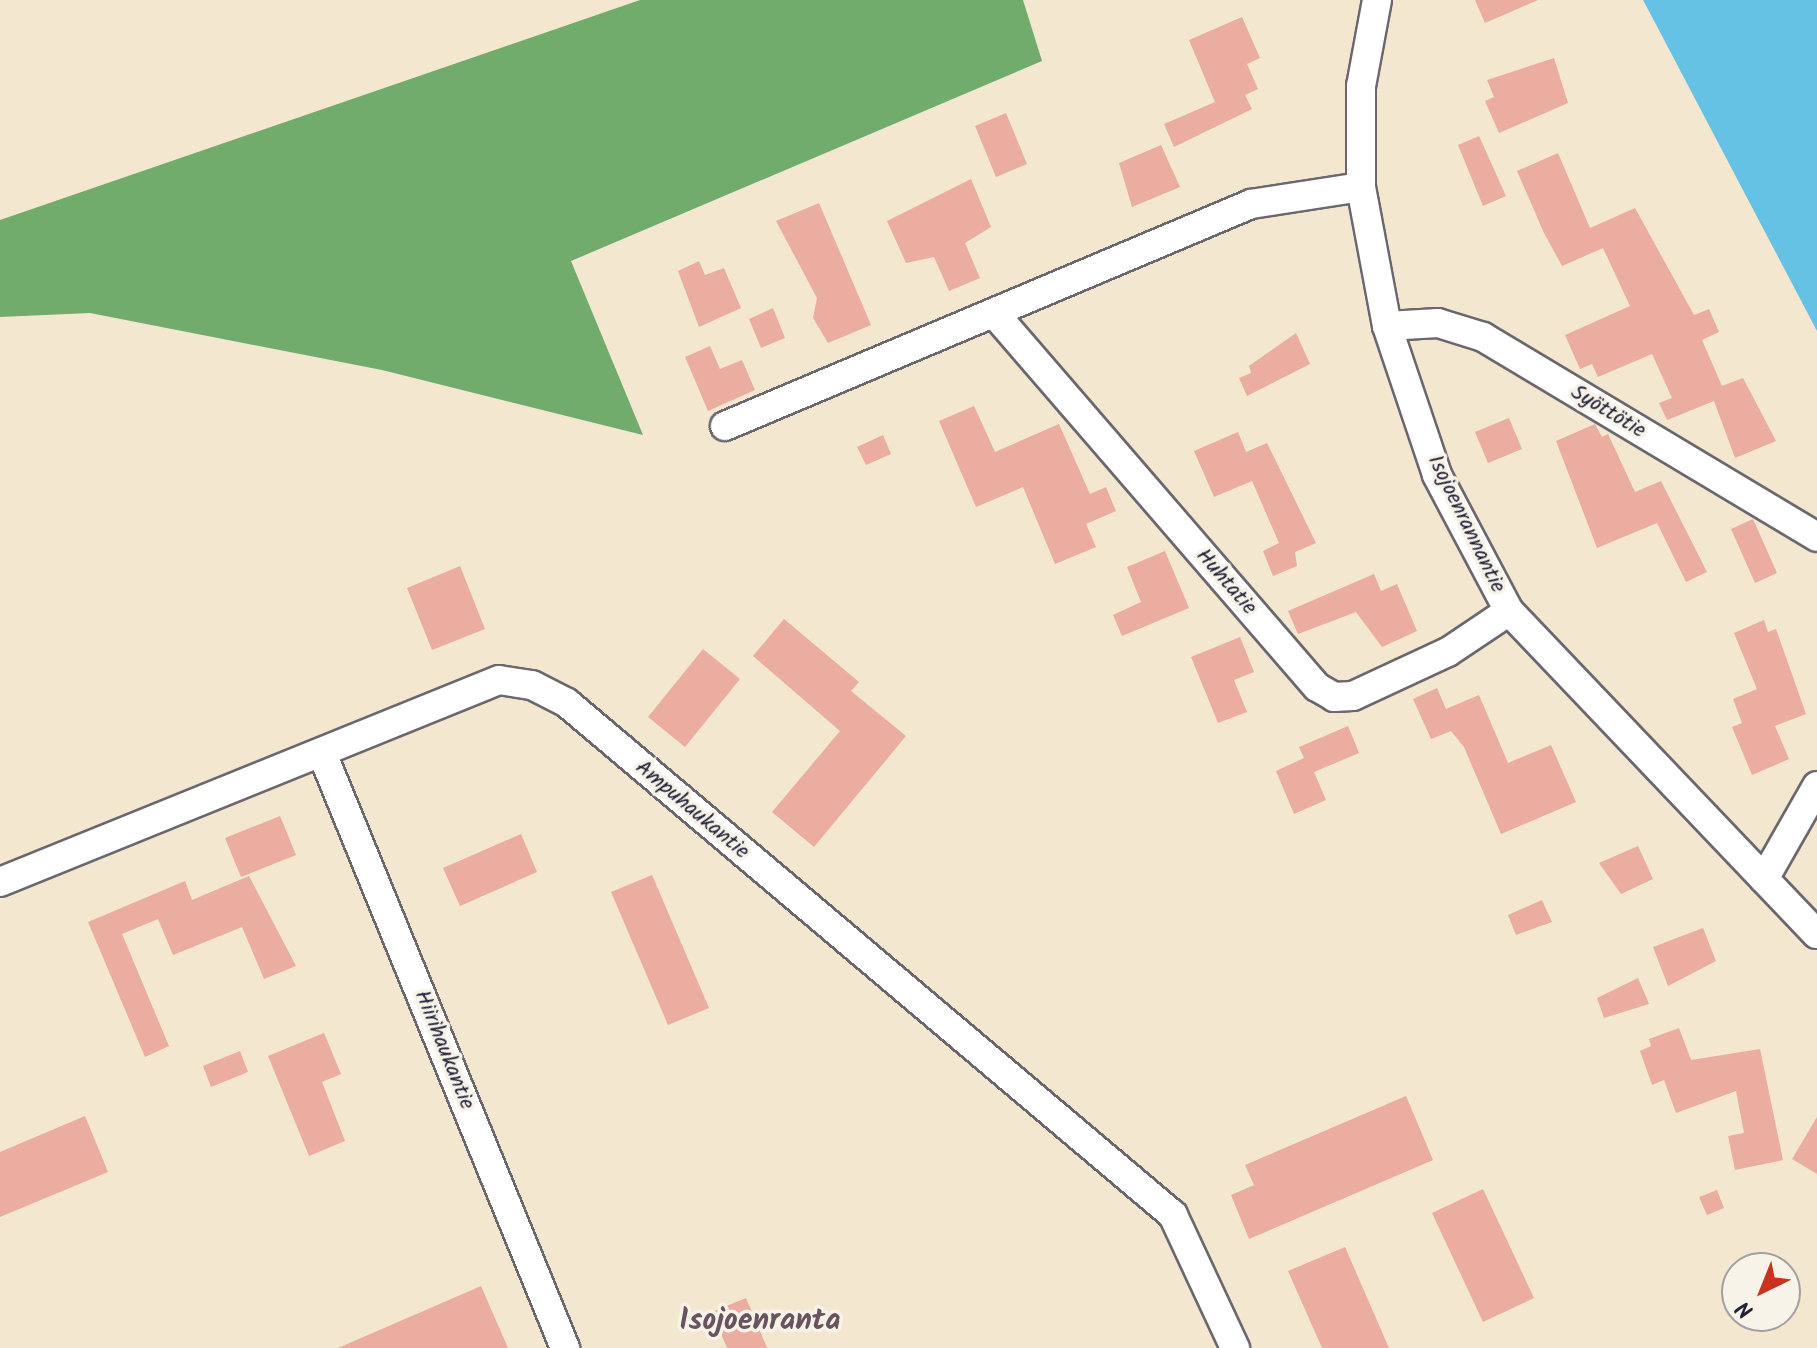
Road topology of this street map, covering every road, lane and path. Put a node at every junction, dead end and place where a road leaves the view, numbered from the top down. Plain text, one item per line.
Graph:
1 (1377, 0) edge
2 (1361, 187) junction
3 (994, 313) junction
4 (1387, 326) junction
5 (725, 426) dead end
6 (1817, 537) edge
7 (1509, 611) junction
8 (322, 753) junction
9 (1817, 786) edge
10 (1764, 879) junction
11 (0, 882) edge
12 (1817, 934) edge
13 (565, 1348) edge
14 (1235, 1348) edge

1 - 2 street, Isojoenrannantie
2 - 3 street
2 - 4 street, Isojoenrannantie
3 - 5 street
3 - 7 street, Huhtatie
4 - 6 street, Syöttötie
4 - 7 street, Isojoenrannantie
7 - 10 street, Isojoenrannantie
8 - 11 street, Ampuhaukantie
8 - 13 street, Hiirihaukantie
8 - 14 street, Ampuhaukantie
9 - 10 street
10 - 12 street, Isojoenrannantie

